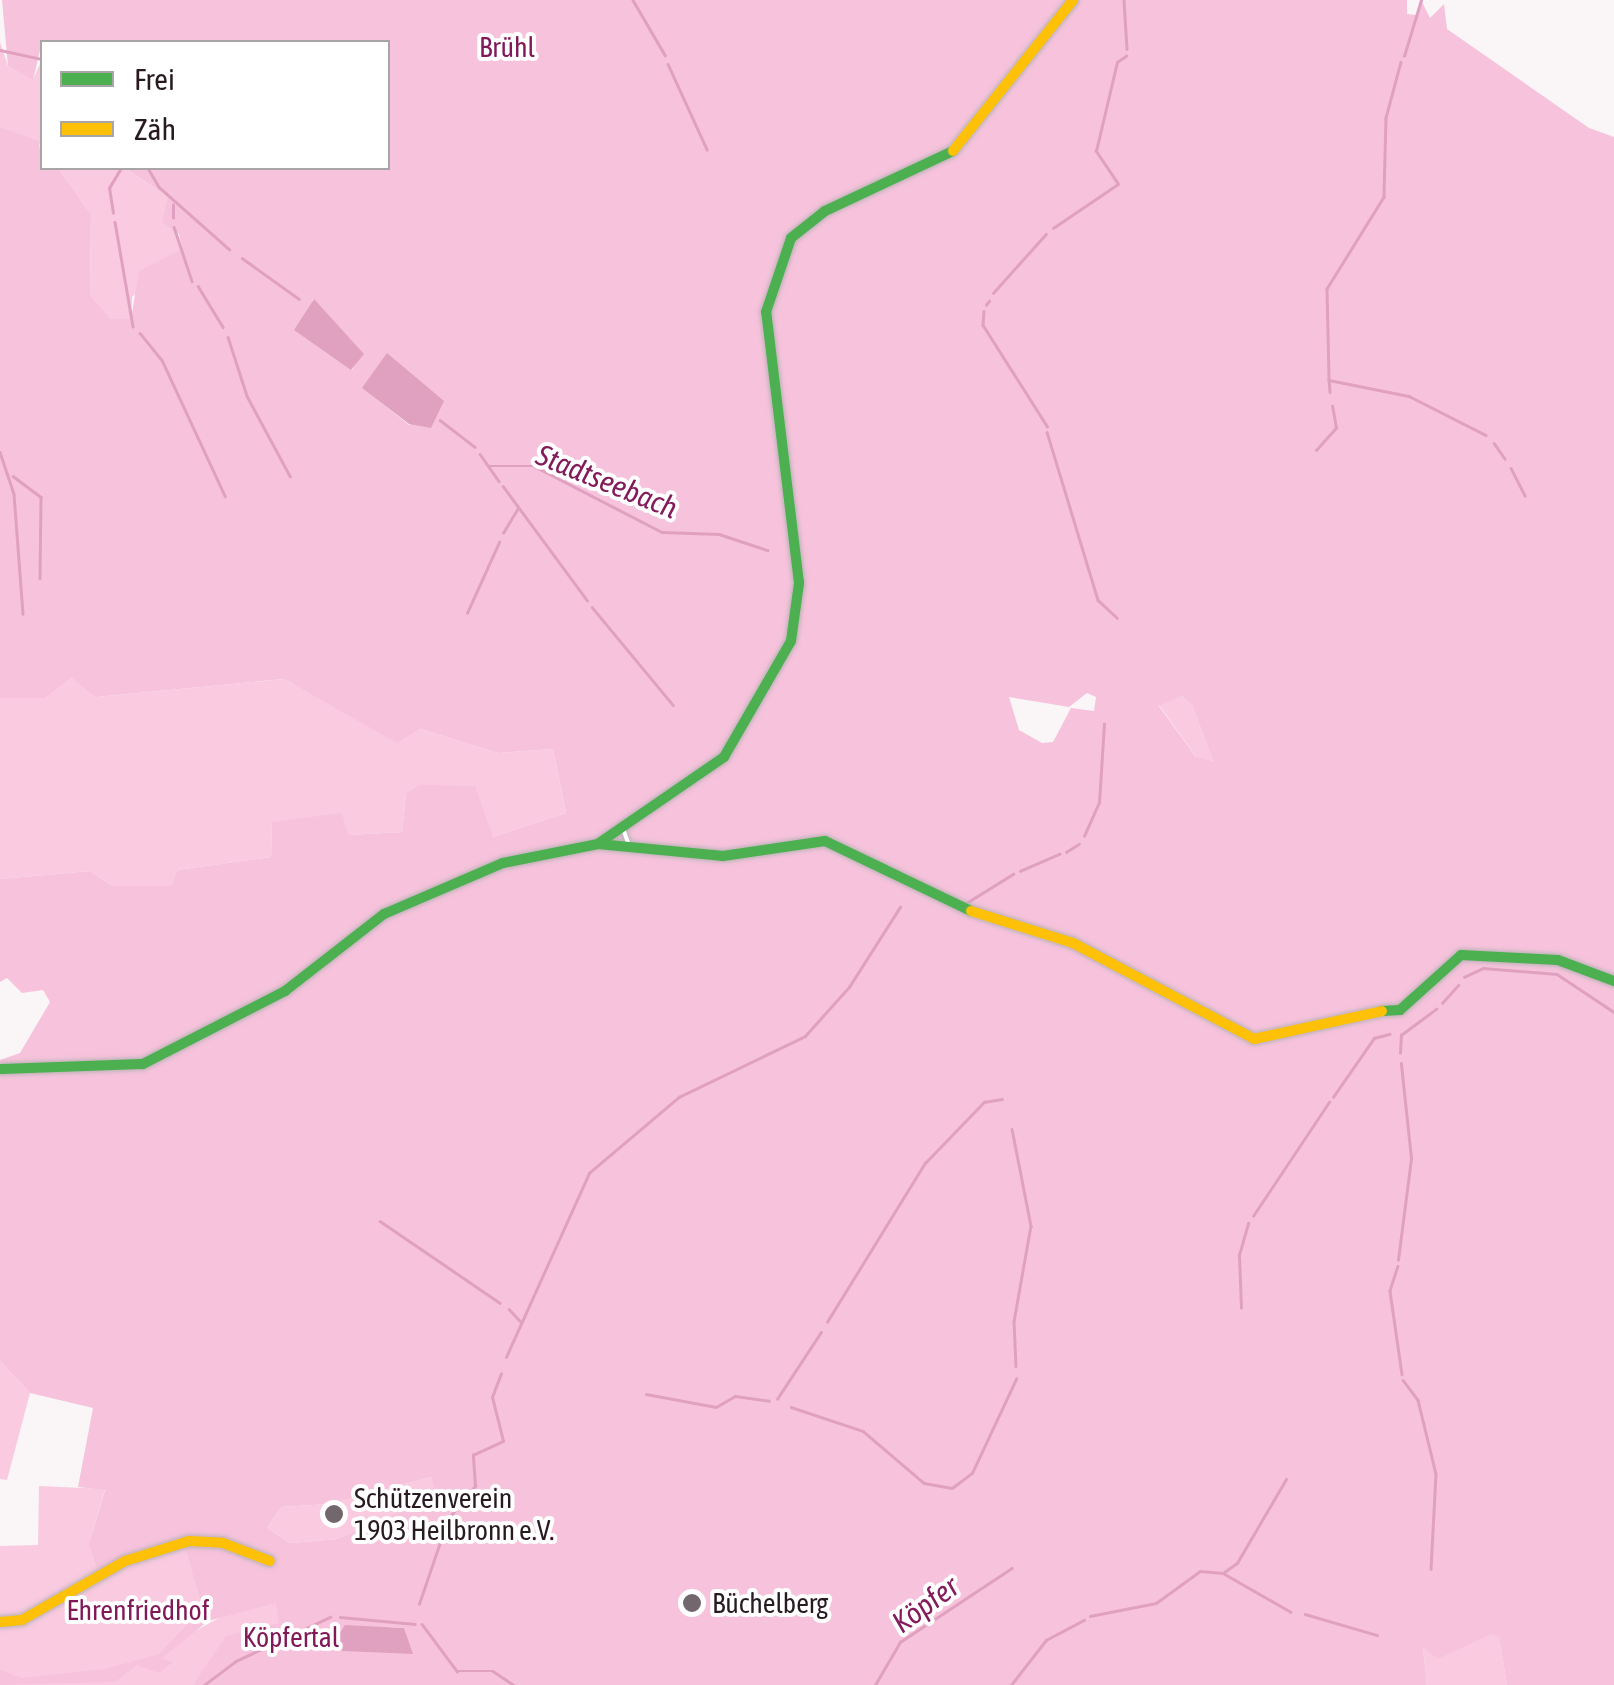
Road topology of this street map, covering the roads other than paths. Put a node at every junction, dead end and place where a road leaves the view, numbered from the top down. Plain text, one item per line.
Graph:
1 (1073, 0) edge
2 (622, 826) junction
3 (598, 844) junction
4 (629, 845) junction
5 (1614, 981) edge
6 (0, 1069) edge
7 (270, 1560) dead end
8 (0, 1622) edge

1 - 2 street
2 - 3 street
2 - 4 street
3 - 4 street
3 - 6 street
4 - 5 street
7 - 8 street

